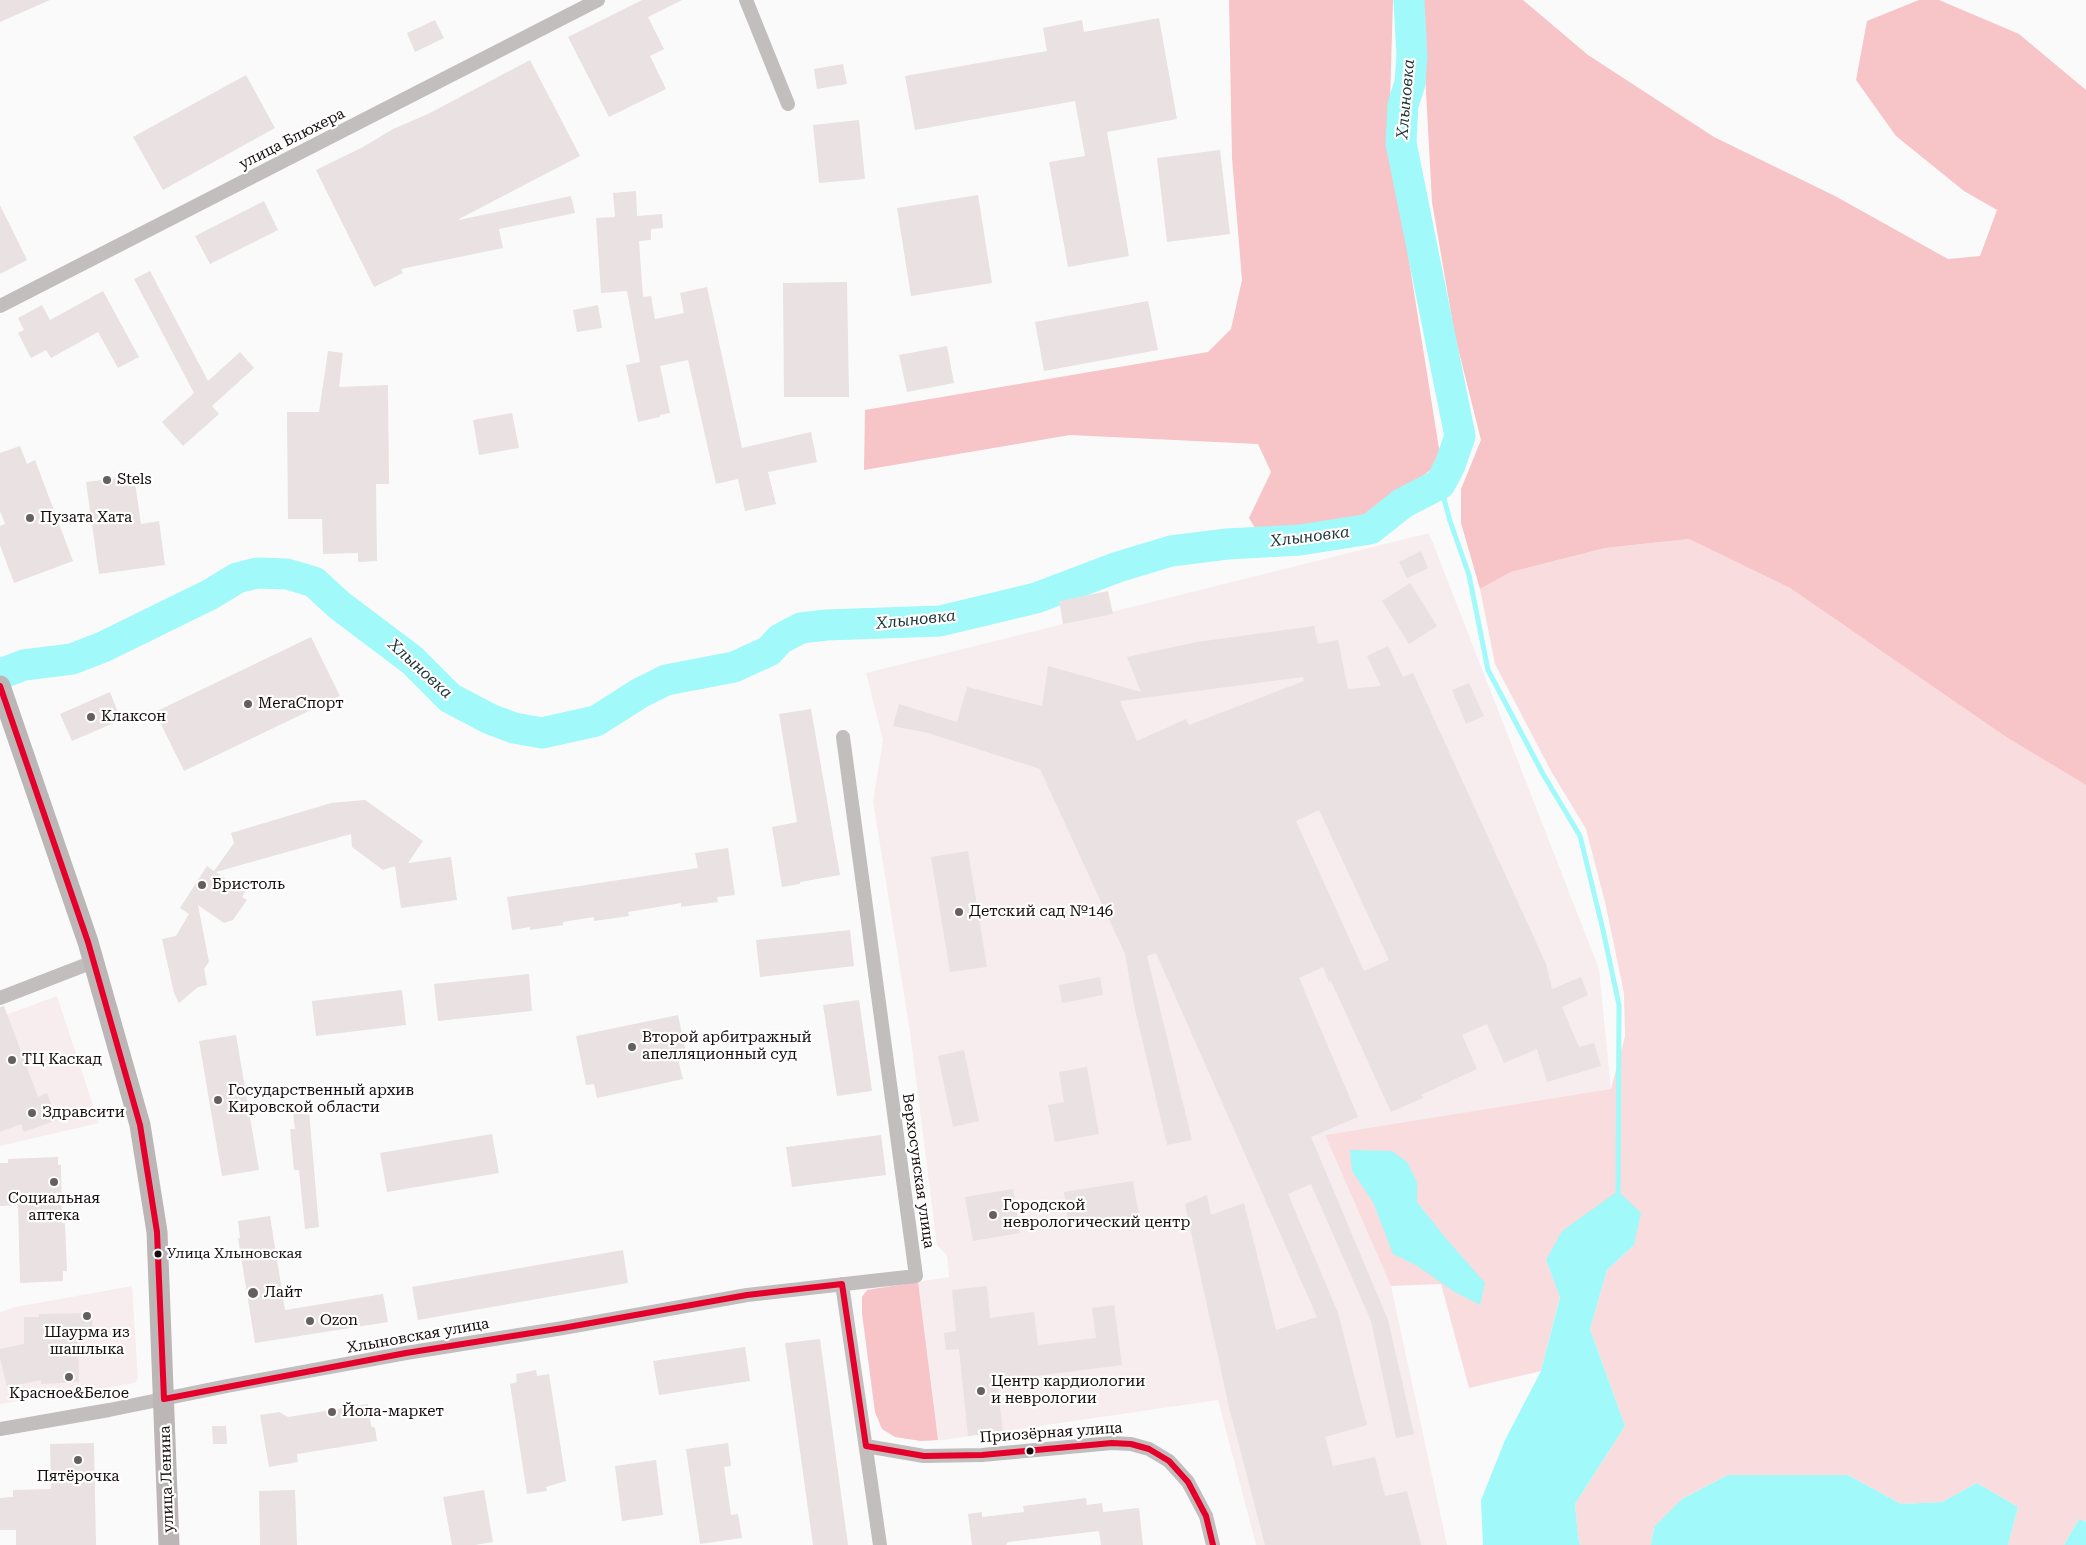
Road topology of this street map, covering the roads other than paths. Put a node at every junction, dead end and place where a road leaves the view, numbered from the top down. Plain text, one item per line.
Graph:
1 (598, 0) edge
2 (746, 0) edge
3 (788, 104) dead end
4 (0, 306) edge
5 (0, 686) edge
6 (843, 736) dead end
7 (93, 962) junction
8 (0, 998) edge
9 (842, 1284) junction
10 (164, 1399) junction
11 (0, 1429) edge
12 (866, 1446) junction
13 (168, 1545) edge
14 (880, 1545) edge
15 (1213, 1545) edge

1 - 4 street, улица Блюхера
2 - 3 street
5 - 7 main road, улица Ленина
6 - 9 street, Верхосунская улица
7 - 8 street
7 - 10 main road, улица Ленина
9 - 10 street, Хлыновская улица
9 - 12 street
10 - 11 street, Хлыновская улица
10 - 13 main road, улица Ленина
12 - 14 street
12 - 15 street, Приозёрная улица

